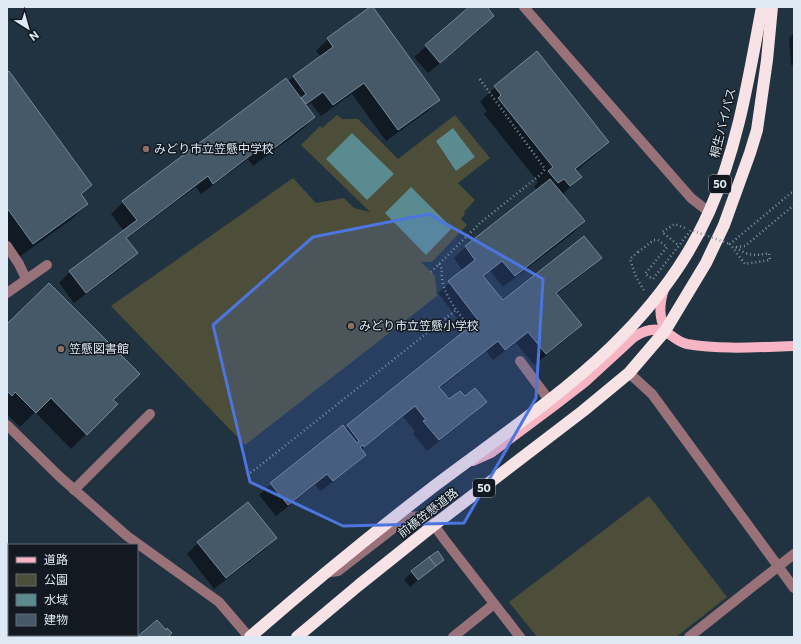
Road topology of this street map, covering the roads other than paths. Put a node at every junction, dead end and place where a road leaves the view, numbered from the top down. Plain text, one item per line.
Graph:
1 (524, 7) edge
2 (762, 7) edge
3 (772, 7) edge
4 (709, 212) junction
5 (7, 246) edge
6 (47, 265) dead end
7 (26, 279) junction
8 (664, 289) junction
9 (7, 293) edge
10 (665, 331) junction
11 (622, 337) joint
12 (794, 346) edge
13 (520, 361) dead end
14 (629, 373) junction
15 (549, 400) junction
16 (150, 414) dead end
17 (7, 424) edge
18 (461, 466) junction
19 (74, 490) junction
20 (434, 526) junction
21 (133, 543) edge
22 (138, 546) edge
23 (794, 554) edge
24 (777, 567) junction
25 (324, 573) junction
26 (794, 588) edge
27 (494, 604) junction
28 (250, 637) edge
29 (297, 637) edge
30 (453, 637) edge
31 (520, 637) edge
32 (689, 637) edge

1 - 4 street
2 - 4 highway, 桐生バイパス / 50
3 - 10 highway, 50
4 - 8 highway, 桐生バイパス / 50
5 - 7 street
6 - 7 street
7 - 9 street
8 - 10 main road
8 - 11 highway, 桐生バイパス / 50
10 - 12 main road
10 - 14 highway, 前橋笠懸道路 / 50
10 - 18 main road
11 - 15 highway, 前橋笠懸道路 / 50
13 - 15 street
14 - 20 highway, 前橋笠懸道路 / 50
14 - 24 street
15 - 18 highway, 前橋笠懸道路 / 50
16 - 19 street
17 - 19 street
18 - 25 highway, 前橋笠懸道路 / 50
19 - 21 street
20 - 25 street
20 - 27 street
20 - 29 highway, 前橋笠懸道路 / 50
22 - 28 street
23 - 24 street
24 - 26 street
24 - 32 street
25 - 28 highway, 前橋笠懸道路 / 50
27 - 30 street
27 - 31 street

